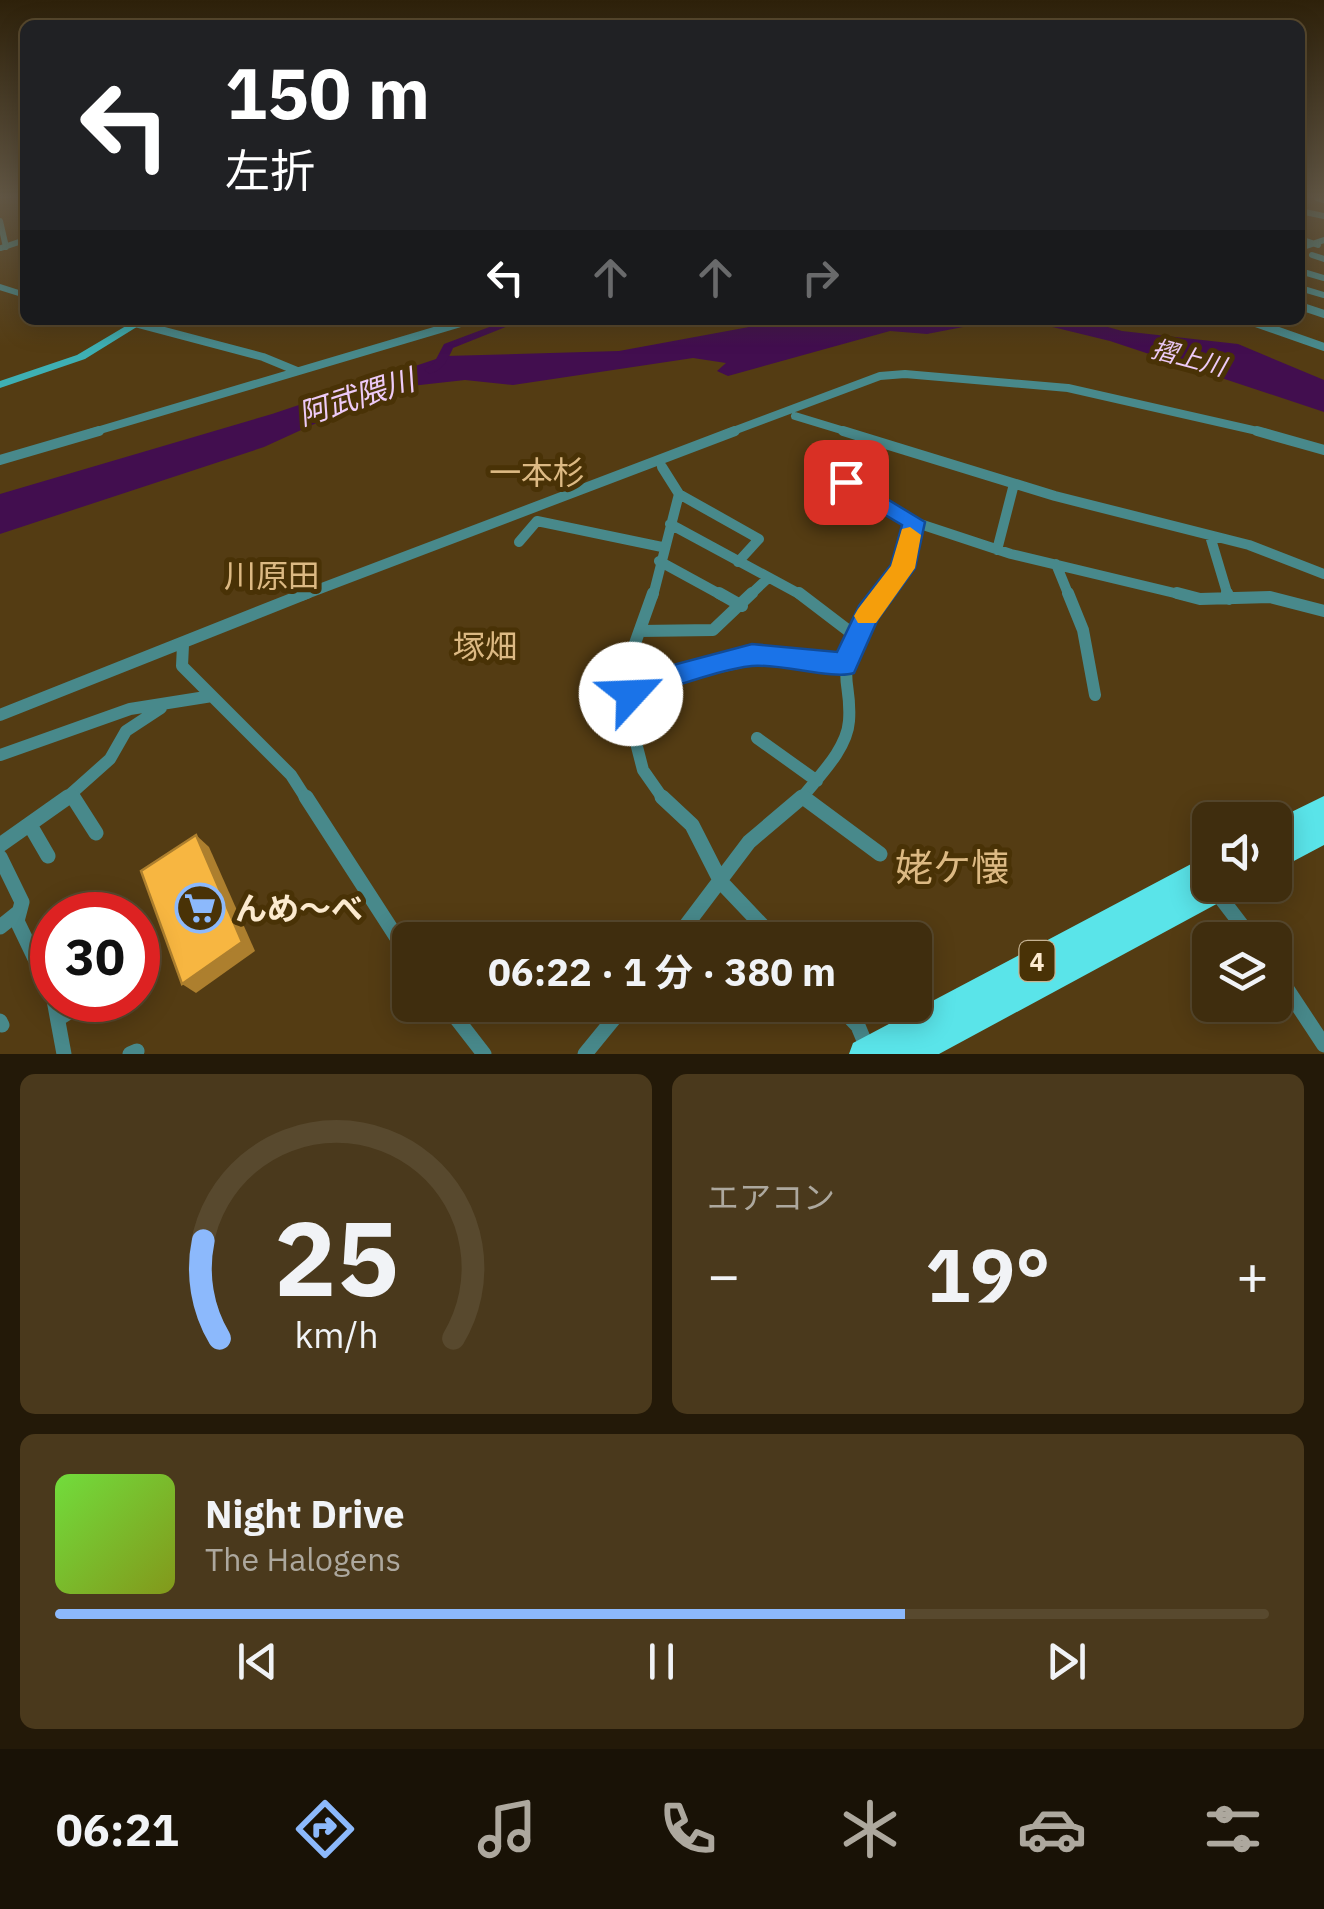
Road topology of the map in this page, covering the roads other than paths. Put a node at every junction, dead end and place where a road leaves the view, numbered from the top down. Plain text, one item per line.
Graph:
1 (135, 325) edge
2 (154, 325) edge
3 (454, 325) edge
4 (1261, 325) edge
5 (1324, 347) edge
6 (298, 371) junction
7 (0, 385) edge
8 (795, 416) dead end
9 (876, 443) junction
10 (1324, 448) edge
11 (0, 460) edge
12 (662, 466) dead end
13 (1014, 484) junction
14 (679, 494) junction
15 (914, 522) junction
16 (670, 524) junction
17 (1210, 536) junction
18 (519, 542) dead end
19 (997, 550) junction
20 (660, 554) junction
21 (738, 562) junction
22 (1056, 564) junction
23 (1324, 574) edge
24 (768, 578) junction
25 (1229, 599) junction
26 (742, 606) junction
27 (1324, 610) edge
28 (640, 631) junction
29 (857, 634) junction
30 (183, 644) junction
31 (844, 665) junction
32 (634, 686) junction
33 (1094, 695) dead end
34 (212, 696) junction
35 (166, 705) junction
36 (0, 715) edge
37 (757, 738) dead end
38 (0, 755) edge
39 (816, 780) junction
40 (70, 795) junction
41 (802, 797) junction
42 (1324, 808) edge
43 (30, 824) junction
44 (1292, 825) edge
45 (1324, 831) edge
46 (96, 833) dead end
47 (0, 845) edge
48 (1292, 849) edge
49 (880, 854) dead end
50 (48, 856) dead end
51 (0, 857) edge
52 (721, 882) junction
53 (1192, 891) edge
54 (1192, 892) edge
55 (20, 912) junction
56 (690, 922) edge
57 (759, 922) edge
58 (0, 927) edge
59 (392, 930) edge
60 (30, 948) edge
61 (1292, 997) edge
62 (59, 1022) edge
63 (459, 1022) edge
64 (611, 1022) edge
65 (854, 1022) edge
66 (1324, 1044) edge
67 (866, 1053) edge
68 (64, 1054) edge
69 (484, 1054) edge
70 (586, 1054) edge
71 (909, 1054) edge

1 - 7 street
2 - 6 street
3 - 6 street
4 - 5 street
6 - 11 street
8 - 9 street
9 - 13 street
9 - 15 street
10 - 30 street
12 - 14 street
13 - 17 street
13 - 19 street
14 - 16 street
14 - 21 street
15 - 19 street
15 - 29 street
16 - 20 street
16 - 21 street
17 - 23 street
17 - 25 street
18 - 20 street
19 - 22 street
20 - 26 street
20 - 28 street
21 - 24 street
22 - 25 street
22 - 33 street
24 - 26 street
24 - 29 street
25 - 27 street
26 - 28 street
28 - 32 street
29 - 31 street
30 - 34 street
30 - 36 street
31 - 32 street
31 - 39 street
32 - 52 street
34 - 35 street
34 - 59 street
35 - 38 street
35 - 40 street
37 - 39 street
39 - 41 street
40 - 43 street
40 - 46 street
41 - 49 street
41 - 52 street
42 - 44 highway
43 - 47 street
43 - 50 street
45 - 48 highway
51 - 55 street
52 - 56 street
52 - 57 street
53 - 67 highway, 4
54 - 71 highway, 4
55 - 58 street
55 - 60 street
61 - 66 street
62 - 68 street
63 - 69 street
64 - 70 street
65 - 67 street

